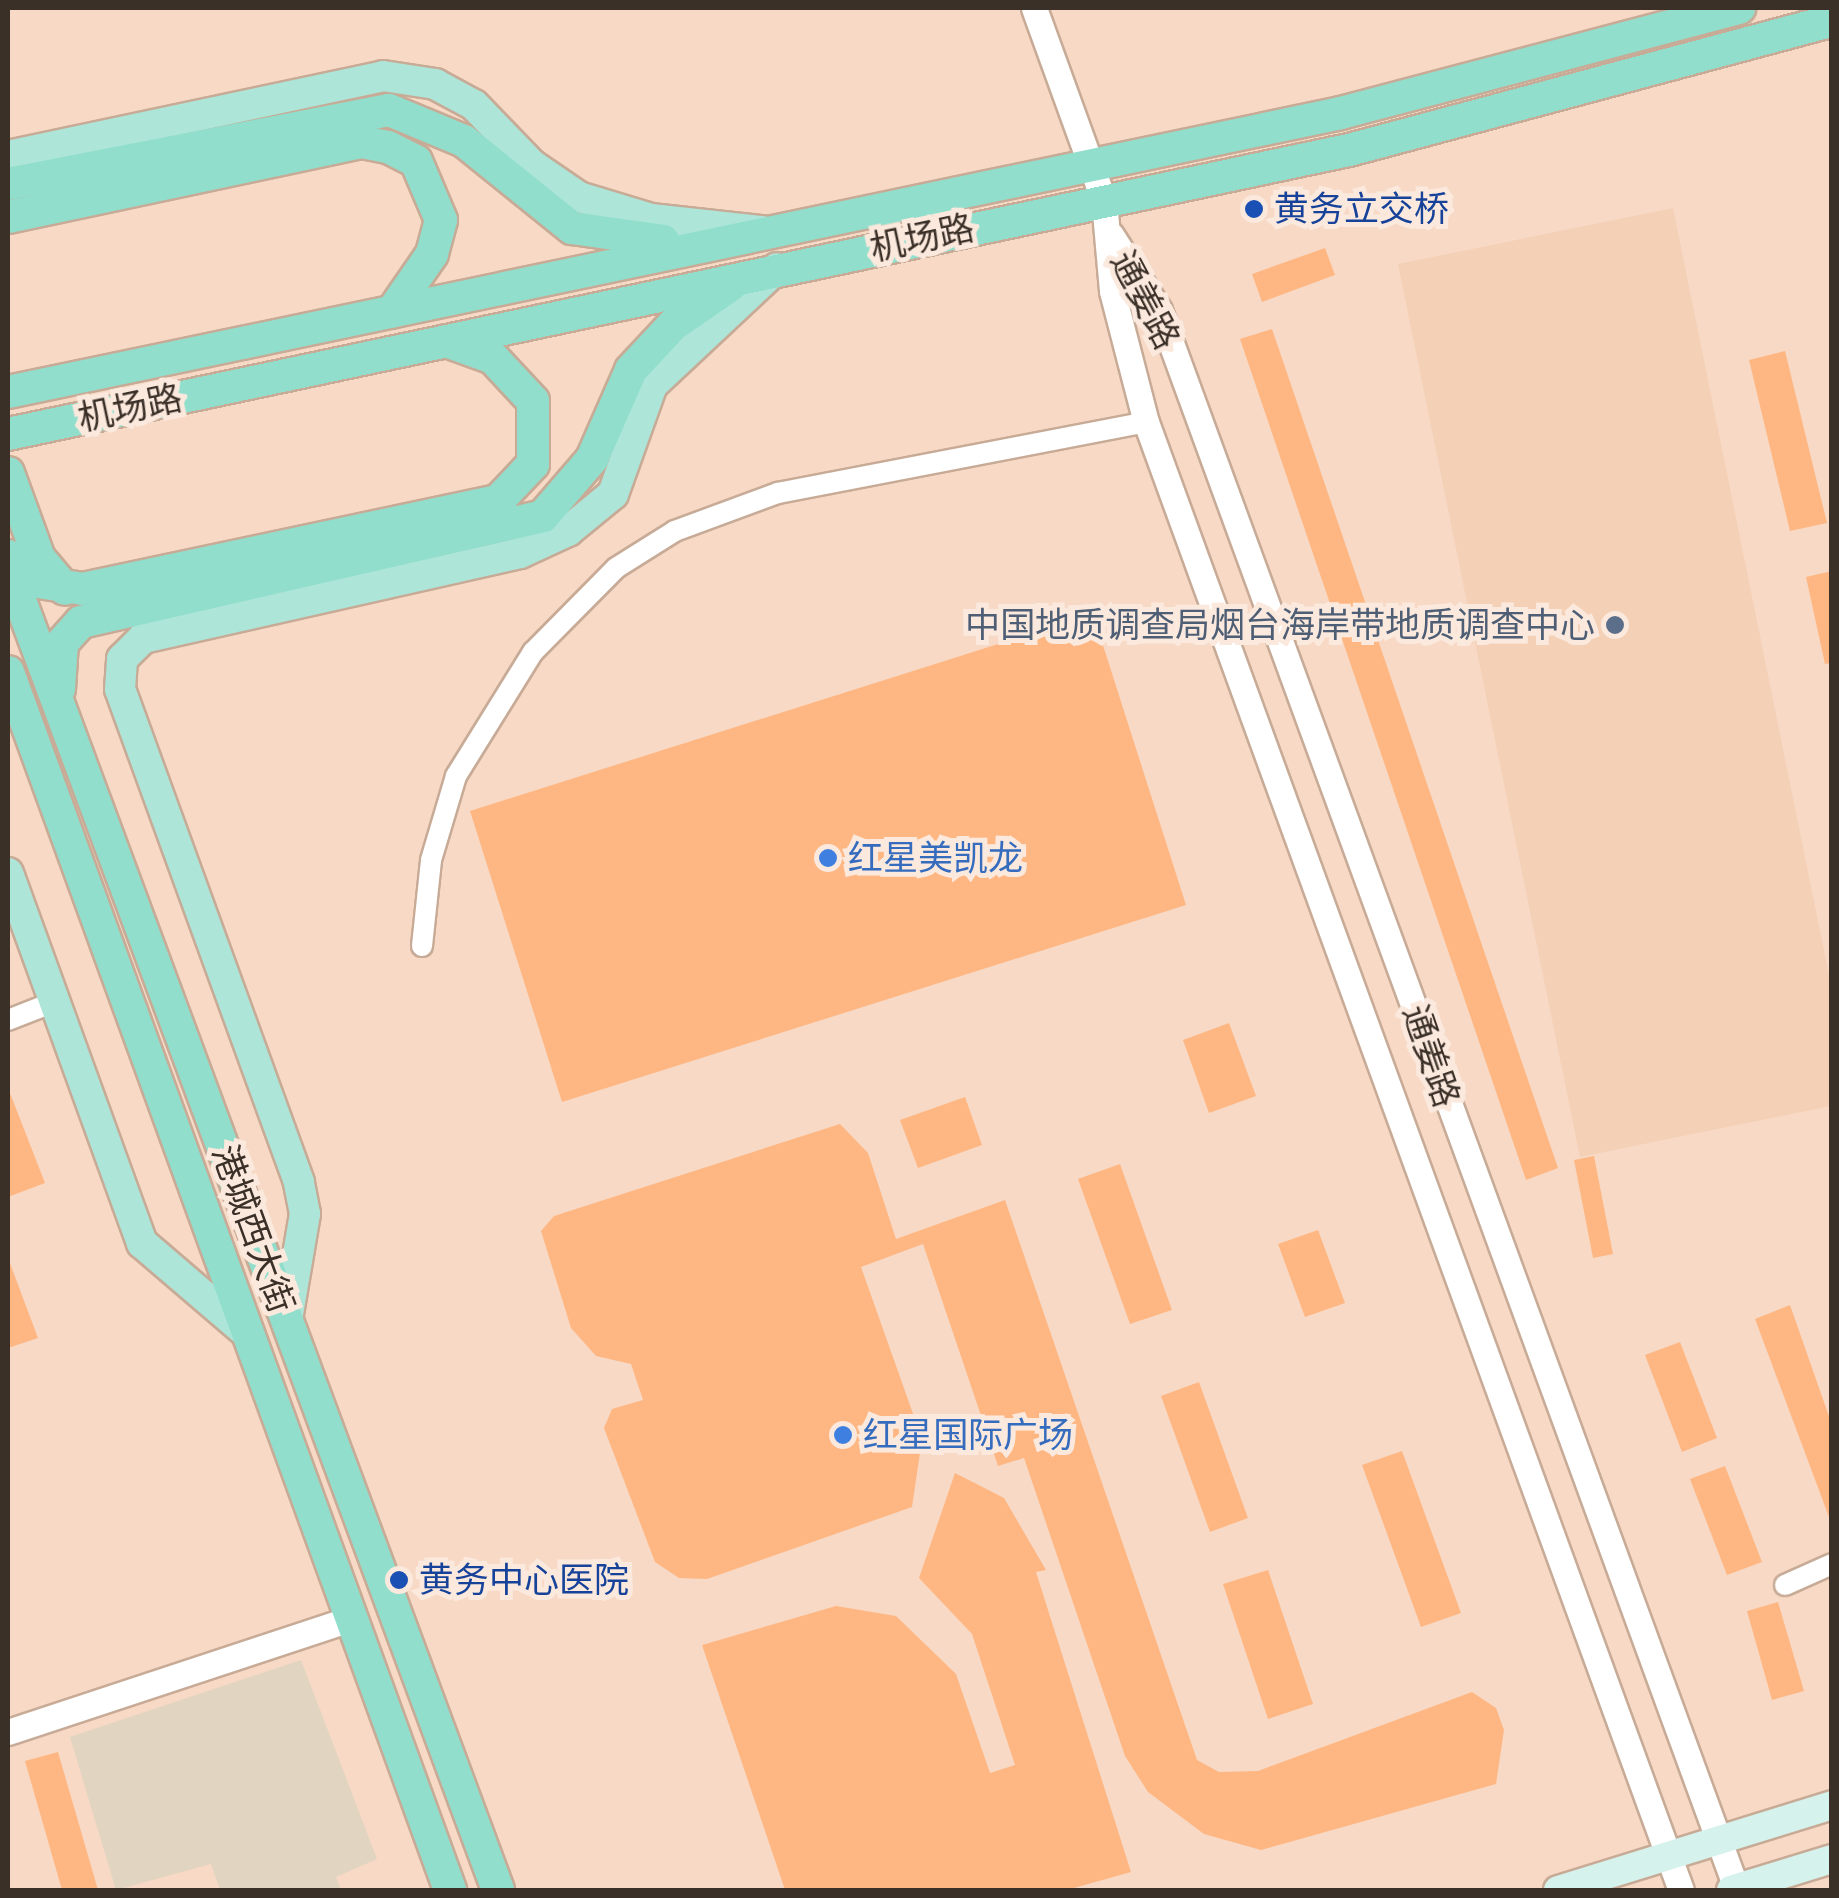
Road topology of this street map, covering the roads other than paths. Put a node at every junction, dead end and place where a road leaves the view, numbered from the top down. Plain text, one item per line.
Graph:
1 (1034, 8) edge
2 (1739, 8) edge
3 (1832, 21) edge
4 (8, 156) edge
5 (1091, 164) junction
6 (8, 184) edge
7 (1106, 216) junction
8 (8, 217) edge
9 (770, 231) junction
10 (738, 238) junction
11 (762, 271) junction
12 (392, 312) junction
13 (446, 340) junction
14 (8, 392) edge
15 (1146, 422) junction
16 (8, 434) edge
17 (8, 473) edge
18 (20, 550) edge
19 (8, 568) edge
20 (10, 680) edge
21 (77, 756) junction
22 (8, 873) edge
23 (422, 946) dead end
24 (54, 1002) junction
25 (8, 1020) edge
26 (287, 1320) junction
27 (246, 1332) junction
28 (1832, 1564) edge
29 (1785, 1585) dead end
30 (350, 1620) junction
31 (8, 1732) edge
32 (1832, 1805) edge
33 (1718, 1840) junction
34 (1668, 1857) junction
35 (1832, 1859) edge
36 (450, 1890) edge
37 (498, 1890) edge
38 (1558, 1890) edge
39 (1680, 1890) edge
40 (1735, 1890) edge

1 - 5 street
2 - 5 highway, 机场路
3 - 7 highway, 机场路
4 - 9 main road
5 - 7 street
5 - 9 highway, 机场路
6 - 10 highway
7 - 11 highway, 机场路
7 - 15 street, 通姜路
7 - 33 street, 通姜路
8 - 12 highway
9 - 10 highway, 机场路
10 - 12 highway, 机场路
11 - 13 highway, 机场路
11 - 21 highway
11 - 26 main road
12 - 14 highway, 机场路
13 - 16 highway, 机场路
13 - 18 highway
15 - 23 street
15 - 34 street, 通姜路
17 - 18 highway
19 - 21 highway, 港城西大街
20 - 27 highway, 港城西大街
21 - 26 highway, 港城西大街
22 - 24 main road
24 - 25 street
24 - 27 main road
26 - 37 highway, 港城西大街
27 - 30 highway, 港城西大街
28 - 29 street
30 - 31 street
30 - 36 highway, 港城西大街
32 - 33 main road
33 - 34 main road
33 - 40 street, 通姜路
34 - 38 main road
34 - 39 street, 通姜路
35 - 40 main road

